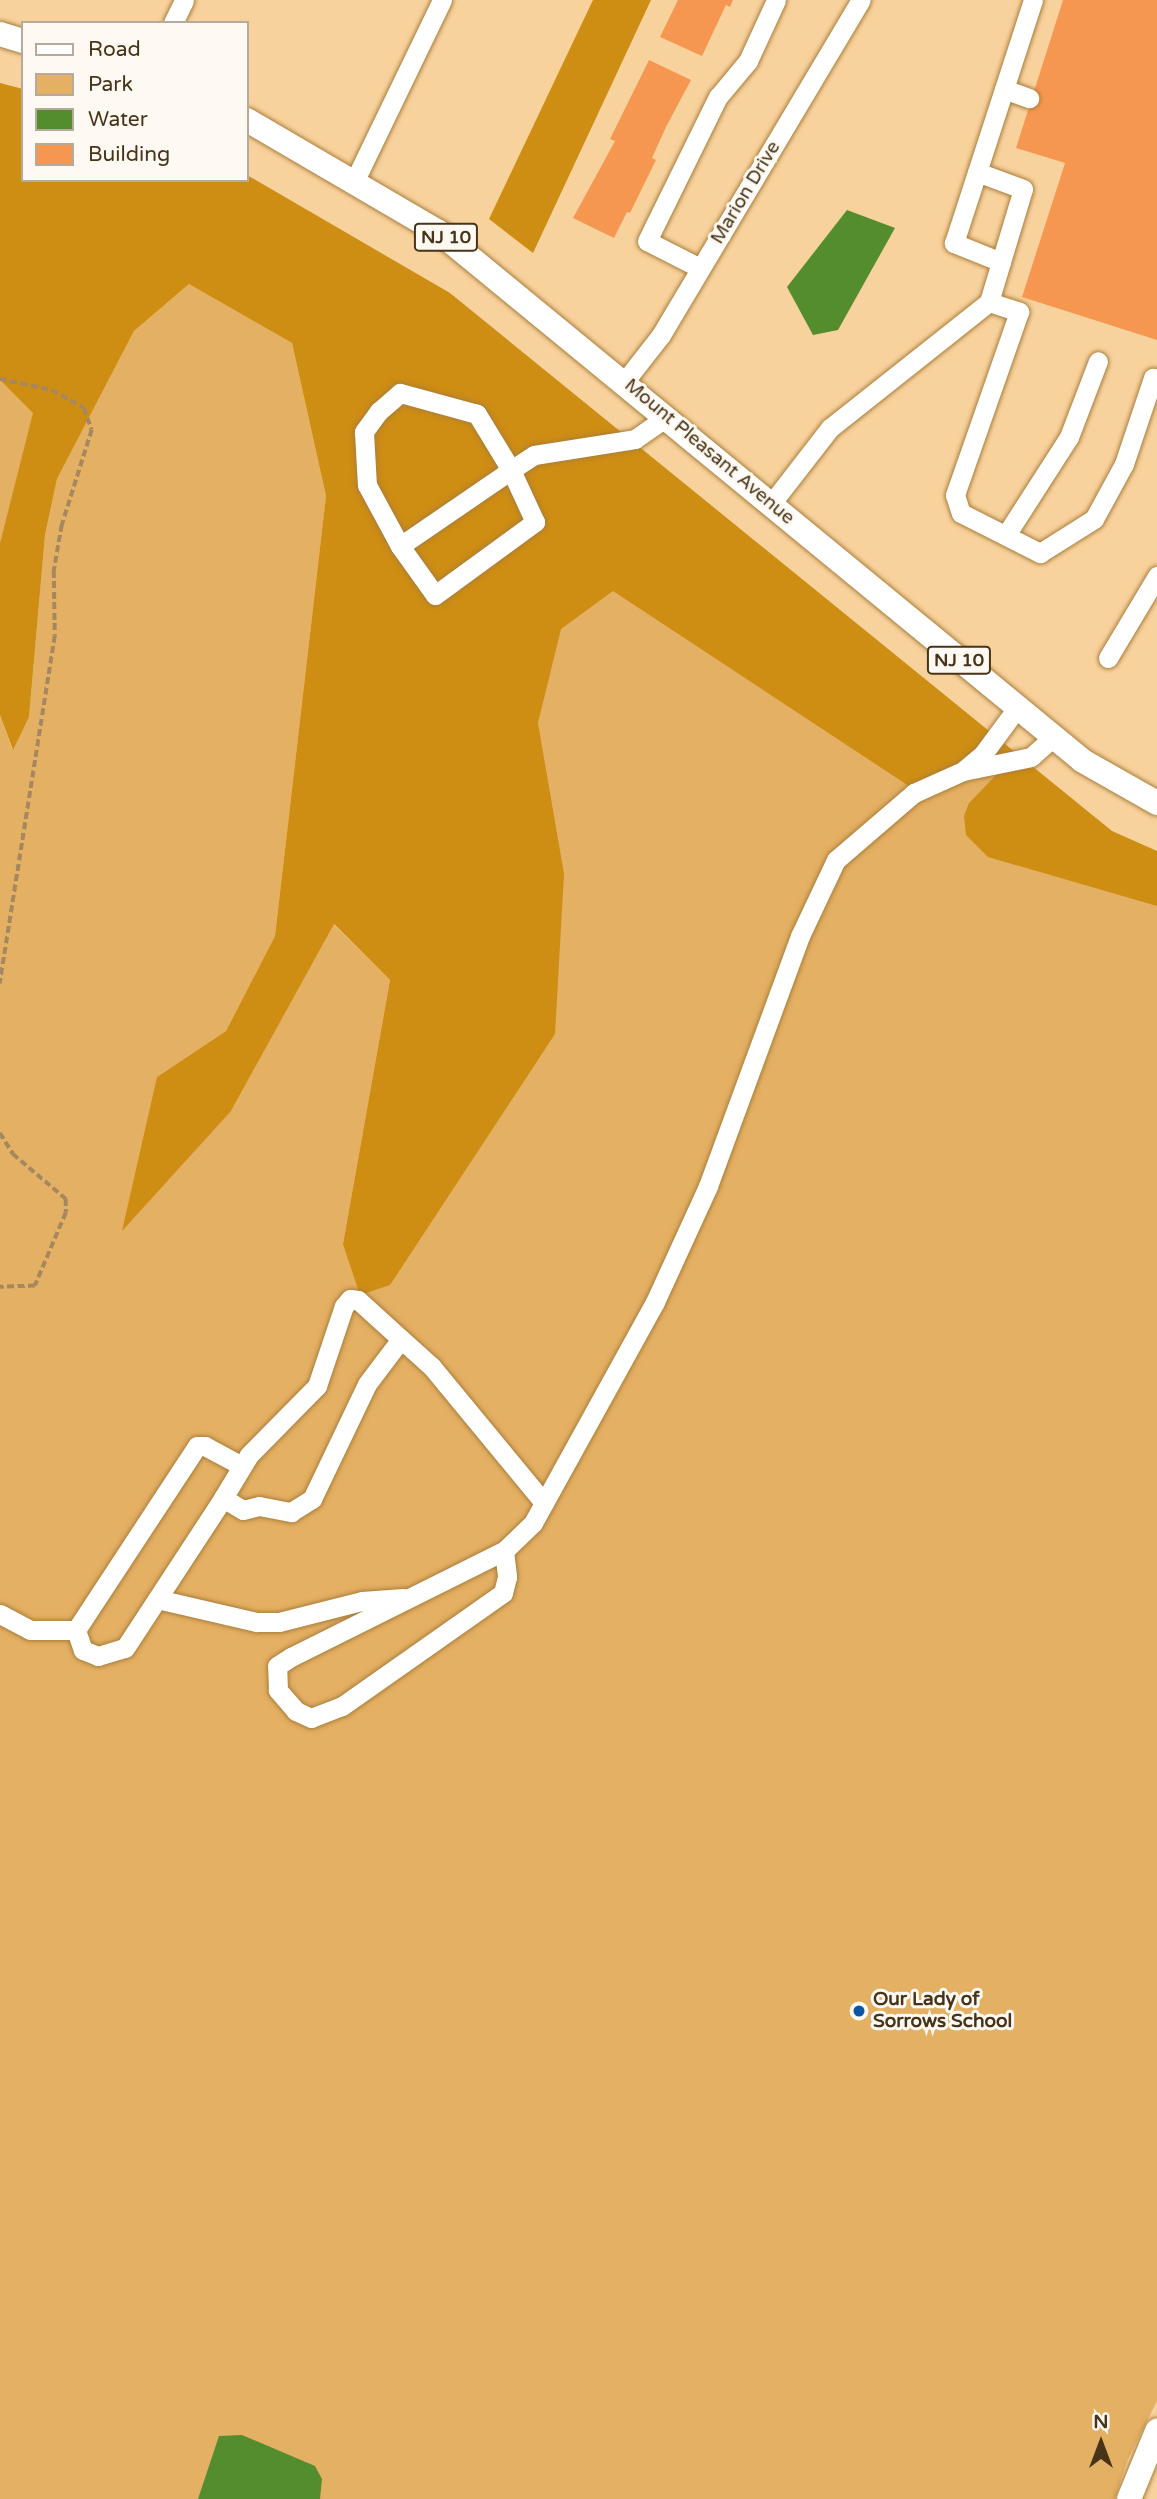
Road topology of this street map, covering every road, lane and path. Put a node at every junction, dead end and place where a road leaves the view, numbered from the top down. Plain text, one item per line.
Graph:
1 (184, 0) edge
2 (442, 0) edge
3 (776, 0) edge
4 (861, 0) edge
5 (1033, 0) edge
6 (174, 21) edge
7 (0, 34) edge
8 (21, 40) edge
9 (1004, 89) junction
10 (1029, 98) dead end
11 (248, 121) edge
12 (977, 172) junction
13 (355, 180) junction
14 (1001, 262) junction
15 (701, 268) junction
16 (989, 302) junction
17 (1098, 361) dead end
18 (0, 379) edge
19 (1157, 379) edge
20 (625, 381) junction
21 (667, 417) junction
22 (511, 470) junction
23 (771, 504) junction
24 (1006, 535) junction
25 (400, 546) junction
26 (1157, 576) edge
27 (1108, 657) dead end
28 (1017, 708) junction
29 (1053, 737) junction
30 (963, 771) junction
31 (1157, 803) edge
32 (0, 984) edge
33 (0, 1133) edge
34 (0, 1287) edge
35 (401, 1339) junction
36 (242, 1466) junction
37 (223, 1499) junction
38 (544, 1503) junction
39 (504, 1551) junction
40 (408, 1598) junction
41 (157, 1599) junction
42 (0, 1614) edge
43 (76, 1630) junction
44 (1157, 2431) edge
45 (1129, 2499) edge

1 - 6 street
2 - 13 street
3 - 15 street
4 - 15 street, Marion Drive
5 - 9 street
7 - 8 main road
9 - 10 street
9 - 12 street
11 - 13 main road, Mount Pleasant Avenue / NJ 10
12 - 14 street
12 - 14 street
13 - 20 main road, Mount Pleasant Avenue / NJ 10
14 - 16 street
15 - 20 street, Marion Drive
16 - 23 street
16 - 24 street
17 - 24 street
18 - 32 path
19 - 24 street
20 - 21 main road, Mount Pleasant Avenue / NJ 10
21 - 22 street
21 - 23 main road, Mount Pleasant Avenue / NJ 10
22 - 25 street
22 - 25 street
22 - 25 street
23 - 28 main road, Mount Pleasant Avenue / NJ 10
26 - 27 street
28 - 29 main road, Mount Pleasant Avenue / NJ 10
28 - 30 street
29 - 30 street
29 - 31 main road, Mount Pleasant Avenue / NJ 10
30 - 38 street
33 - 34 path
35 - 36 street
35 - 37 street
35 - 38 street
36 - 37 street
36 - 43 street
37 - 41 street
38 - 39 street
39 - 40 street
39 - 40 street
40 - 41 street
41 - 43 street
42 - 43 street
44 - 45 main road

